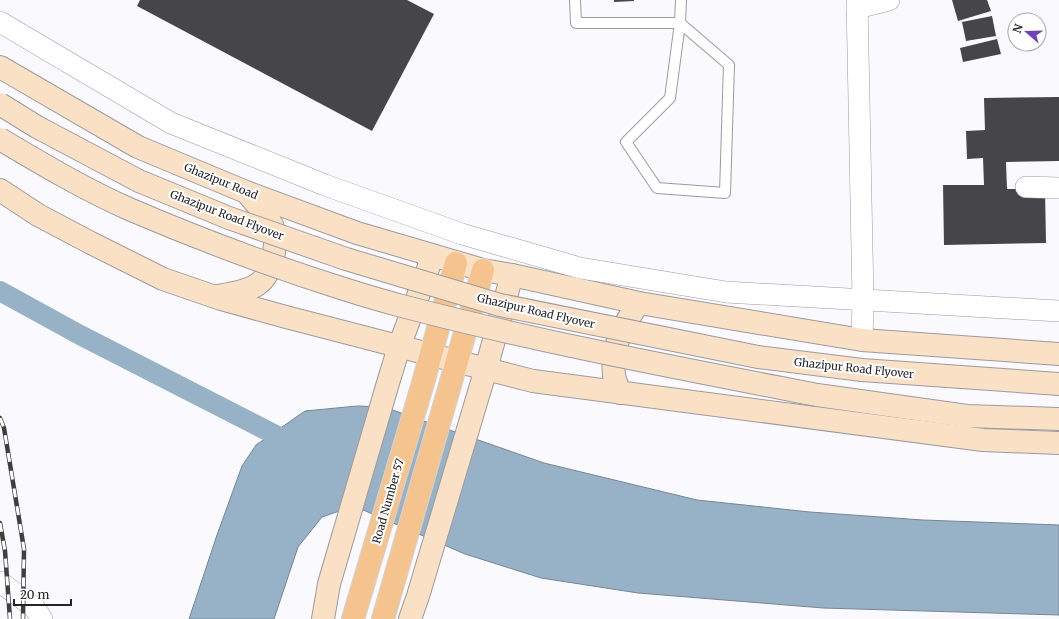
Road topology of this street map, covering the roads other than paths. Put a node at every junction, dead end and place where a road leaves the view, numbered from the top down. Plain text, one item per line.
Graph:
1 (575, 0) edge
2 (681, 0) edge
3 (889, 0) edge
4 (857, 4) edge
5 (0, 22) edge
6 (680, 23) junction
7 (0, 67) edge
8 (0, 104) edge
9 (0, 139) edge
10 (1026, 187) dead end
11 (1059, 188) edge
12 (0, 190) edge
13 (246, 192) junction
14 (432, 256) junction
15 (456, 263) junction
16 (483, 270) junction
17 (512, 275) junction
18 (214, 296) junction
19 (863, 299) junction
20 (638, 303) junction
21 (1059, 311) edge
22 (862, 340) junction
23 (399, 347) junction
24 (430, 354) junction
25 (1059, 354) edge
26 (456, 362) junction
27 (486, 369) junction
28 (1059, 384) edge
29 (620, 393) junction
30 (1059, 419) edge
31 (1059, 443) edge
32 (0, 582) edge
33 (42, 619) edge
34 (323, 619) edge
35 (353, 619) edge
36 (383, 619) edge
37 (410, 619) edge

1 - 6 lane
2 - 6 lane
3 - 4 street
4 - 19 street
5 - 19 street
6 - 6 lane
7 - 13 main road, Ghazipur Road
8 - 28 main road, Ghazipur Road Flyover, bridge
9 - 30 main road, bridge
10 - 11 street
12 - 18 main road
13 - 14 main road, Ghazipur Road
13 - 18 main road
14 - 15 main road, Ghazipur Road
14 - 23 main road
15 - 16 main road, Ghazipur Road
15 - 24 main road, Road Number 57
16 - 17 main road, Ghazipur Road
16 - 26 main road
17 - 20 main road, Ghazipur Road
17 - 27 main road
18 - 23 main road
19 - 21 street
19 - 22 street
20 - 22 main road, Ghazipur Road
20 - 29 main road
22 - 25 main road, Ghazipur Road
23 - 24 main road
23 - 34 main road
24 - 26 main road
24 - 35 main road, Road Number 57
26 - 27 main road
26 - 36 main road
27 - 29 main road
27 - 37 main road
29 - 31 main road
32 - 33 street

